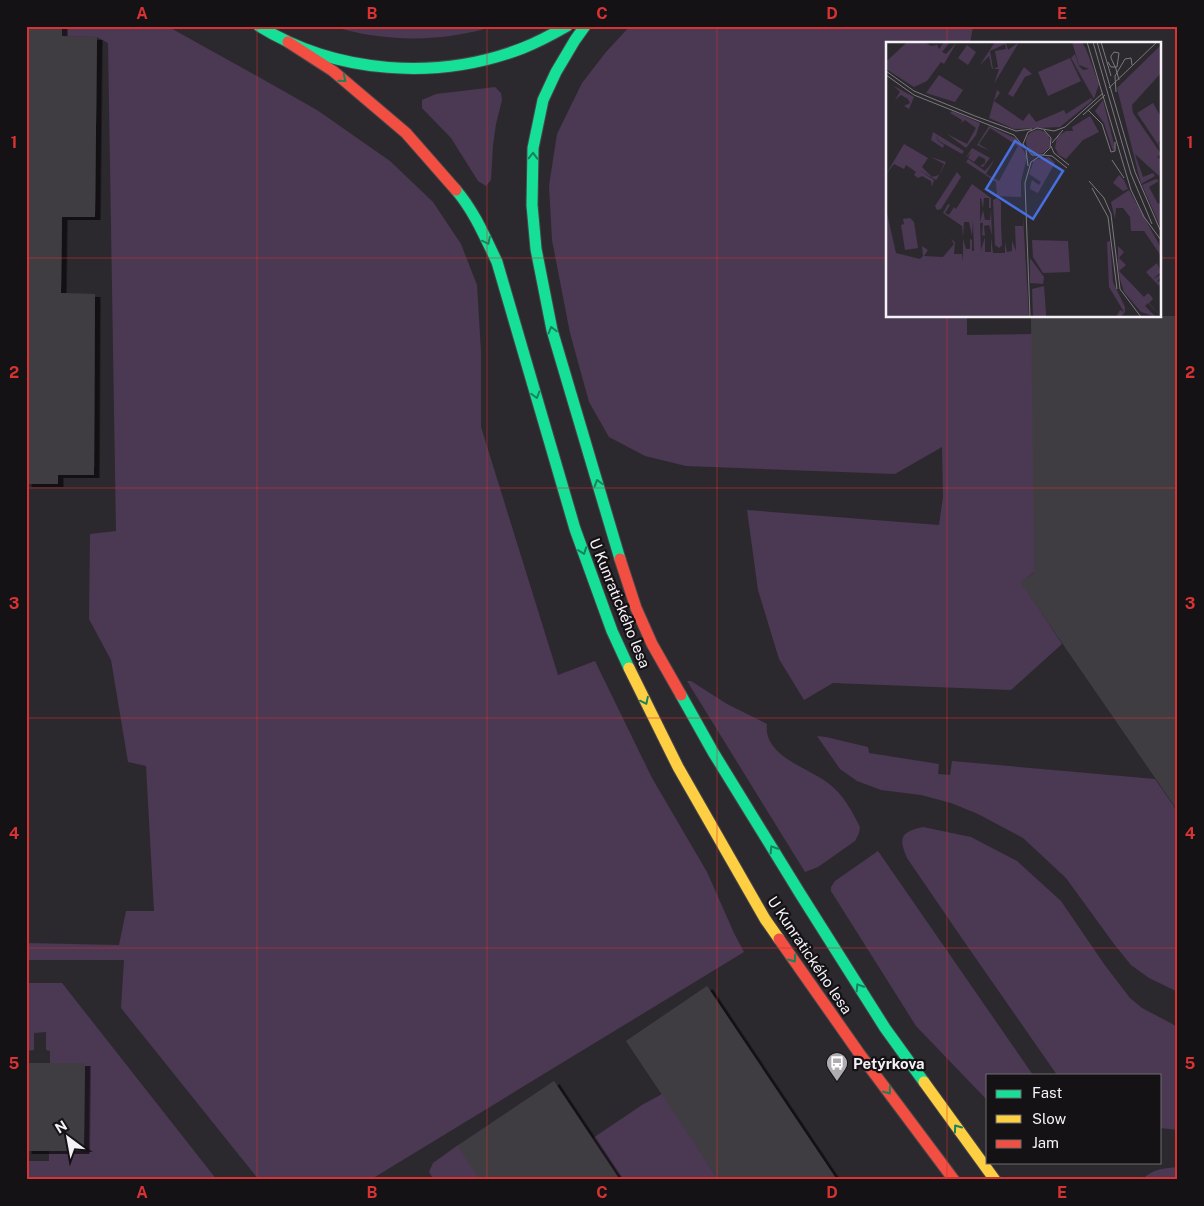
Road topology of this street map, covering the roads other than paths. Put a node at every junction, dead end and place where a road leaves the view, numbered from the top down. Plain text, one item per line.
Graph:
1 (567, 26) edge
2 (585, 26) edge
3 (260, 27) edge
4 (288, 42) junction
5 (954, 1180) edge
6 (995, 1180) edge

1 - 4 street
6 -> 2 street, U Kunratického lesa
3 - 4 street
4 -> 5 street, U Kunratického lesa

